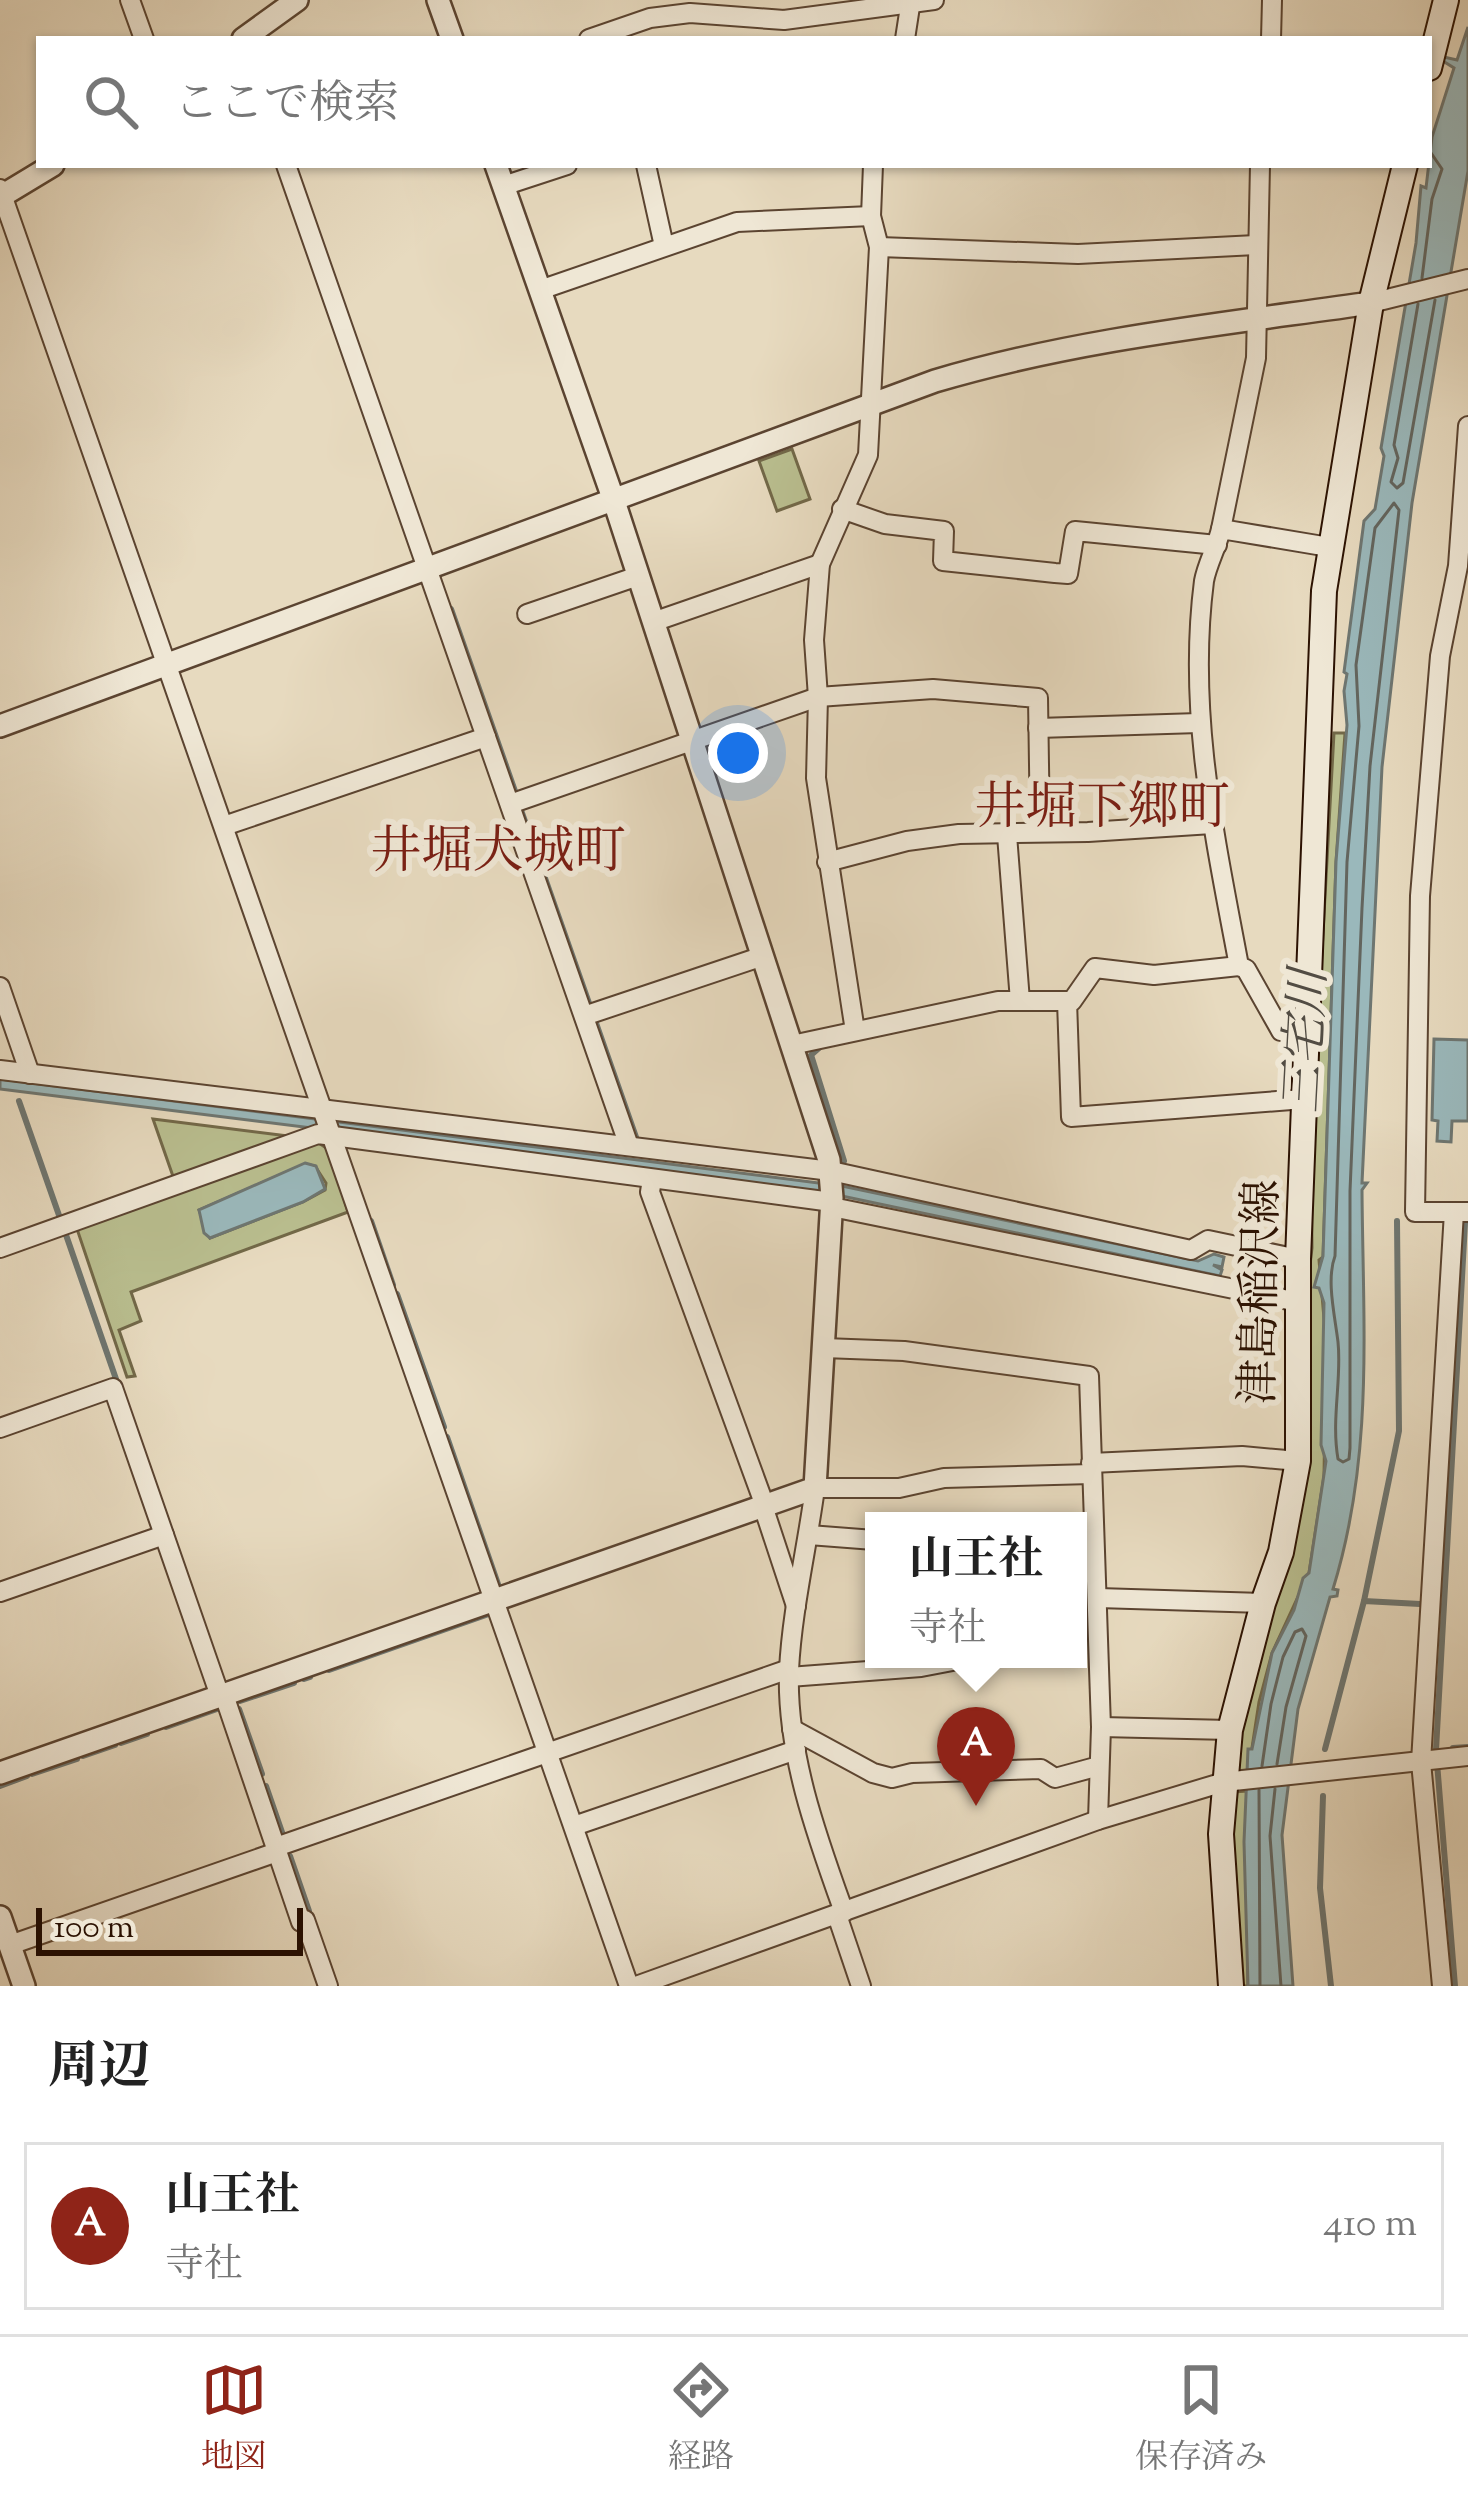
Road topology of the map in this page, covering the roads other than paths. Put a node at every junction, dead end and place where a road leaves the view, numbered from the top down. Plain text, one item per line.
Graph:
1 (130, 0) edge
2 (297, 0) edge
3 (438, 0) edge
4 (934, 0) edge
5 (1272, 0) edge
6 (1446, 0) edge
7 (911, 2) edge
8 (754, 8) edge
9 (617, 34) edge
10 (143, 36) edge
11 (247, 36) edge
12 (451, 36) edge
13 (905, 36) edge
14 (1271, 36) edge
15 (1432, 53) edge
16 (48, 168) edge
17 (287, 168) edge
18 (549, 168) edge
19 (647, 168) edge
20 (873, 168) edge
21 (1260, 168) edge
22 (1404, 168) edge
23 (500, 176) edge
24 (1, 194) edge
25 (871, 216) junction
26 (1256, 245) junction
27 (664, 246) junction
28 (879, 247) junction
29 (1468, 279) edge
30 (539, 290) junction
31 (1371, 303) junction
32 (1258, 319) junction
33 (870, 404) junction
34 (1468, 426) edge
35 (613, 498) junction
36 (842, 509) junction
37 (1219, 537) junction
38 (1329, 547) junction
39 (820, 564) junction
40 (427, 567) junction
41 (1463, 567) edge
42 (638, 576) junction
43 (527, 614) dead end
44 (653, 622) junction
45 (168, 663) junction
46 (818, 697) junction
47 (1199, 723) junction
48 (0, 725) edge
49 (1038, 728) junction
50 (486, 737) junction
51 (692, 741) junction
52 (510, 804) junction
53 (1212, 824) junction
54 (224, 826) junction
55 (1040, 832) junction
56 (1007, 835) junction
57 (827, 862) junction
58 (763, 956) junction
59 (1239, 966) junction
60 (0, 987) edge
61 (1020, 1000) junction
62 (1066, 1001) junction
63 (584, 1016) junction
64 (855, 1031) junction
65 (1306, 1035) junction
66 (792, 1045) junction
67 (2, 1065) edge
68 (30, 1074) junction
69 (1304, 1099) junction
70 (326, 1124) junction
71 (629, 1146) junction
72 (652, 1179) junction
73 (832, 1192) junction
74 (1461, 1212) edge
75 (0, 1248) edge
76 (1298, 1259) junction
77 (1298, 1302) junction
78 (824, 1348) junction
79 (0, 1428) edge
80 (1298, 1461) junction
81 (1091, 1468) junction
82 (815, 1488) junction
83 (764, 1506) junction
84 (164, 1534) junction
85 (808, 1535) junction
86 (865, 1539) edge
87 (1087, 1552) edge
88 (0, 1592) edge
89 (1098, 1598) junction
90 (495, 1600) junction
91 (1263, 1603) junction
92 (797, 1611) junction
93 (899, 1668) edge
94 (789, 1673) junction
95 (222, 1696) junction
96 (1101, 1727) junction
97 (792, 1729) junction
98 (1230, 1730) junction
99 (796, 1750) junction
100 (548, 1753) junction
101 (1468, 1756) edge
102 (1430, 1761) junction
103 (1100, 1766) junction
104 (0, 1773) edge
105 (1229, 1782) junction
106 (1097, 1820) junction
107 (574, 1826) junction
108 (277, 1850) junction
109 (840, 1914) junction
110 (0, 1917) edge
111 (10, 1945) junction
112 (24, 1986) edge
113 (328, 1986) edge
114 (633, 1986) edge
115 (862, 1986) edge
116 (1231, 1986) edge
117 (1442, 1986) edge

1 - 10 street
2 - 11 street
3 - 12 street
4 - 7 street
5 - 14 street
6 - 15 main road
7 - 8 street
7 - 13 street
8 - 9 street
16 - 24 street
17 - 40 street
18 - 23 street
19 - 27 street
20 - 25 street
21 - 26 street
22 - 31 main road, 津島稲沢線
23 - 30 street
24 - 45 street
25 - 27 street
25 - 28 street
26 - 28 street
26 - 32 street
27 - 30 street
28 - 33 street
29 - 31 street
30 - 35 street
31 - 32 street
31 - 38 main road, 津島稲沢線
32 - 33 street
32 - 37 street
33 - 35 street
33 - 36 street
34 - 41 street
35 - 40 street
35 - 42 street
36 - 37 street
36 - 39 street
37 - 38 street
37 - 47 street
38 - 65 main road, 津島稲沢線
39 - 44 street
39 - 46 street
40 - 45 street
40 - 50 street
41 - 74 street
42 - 43 street
42 - 44 street
44 - 51 street
45 - 48 street
45 - 54 street
46 - 49 street
46 - 51 street
46 - 57 street
47 - 49 street
47 - 53 street
49 - 55 street
50 - 52 street
50 - 54 street
51 - 52 street
51 - 58 street
52 - 63 street
53 - 55 street
53 - 59 street
54 - 70 street
55 - 56 street
56 - 57 street
56 - 61 street
57 - 64 street
58 - 63 street
58 - 66 street
59 - 62 street
59 - 65 street
60 - 68 street
61 - 62 street
61 - 64 street
62 - 69 street
63 - 71 street
64 - 66 street
65 - 69 main road, 津島稲沢線
66 - 73 street
67 - 68 street
68 - 70 street
69 - 76 main road, 津島稲沢線
70 - 71 street
70 - 72 street
70 - 75 street
70 - 90 street
71 - 73 street
72 - 73 street
72 - 83 street
73 - 76 street
73 - 77 street
73 - 78 street
74 - 102 street
76 - 77 main road, 津島稲沢線
77 - 80 main road, 津島稲沢線
78 - 81 street
78 - 82 street
79 - 84 street
80 - 81 street
80 - 91 main road, 津島稲沢線
81 - 82 street
81 - 87 street
82 - 83 street
82 - 85 street
83 - 90 street
83 - 92 street
84 - 88 street
84 - 95 street
85 - 86 street
85 - 92 street
87 - 89 street
89 - 91 street
89 - 96 street
90 - 95 street
90 - 100 street
91 - 98 main road, 津島稲沢線
92 - 94 street
93 - 94 street
94 - 97 street
94 - 100 street
95 - 104 street
95 - 108 street
96 - 98 street
96 - 103 street
97 - 99 street
97 - 103 street
98 - 105 main road, 津島稲沢線
99 - 107 street
99 - 109 street
100 - 107 street
100 - 108 street
101 - 102 street
102 - 105 street
102 - 117 street
103 - 106 street
105 - 106 street
105 - 116 main road, 津島稲沢線
106 - 109 street
107 - 114 street
108 - 111 street
108 - 113 street
109 - 114 street
109 - 115 street
110 - 111 street
111 - 112 street

